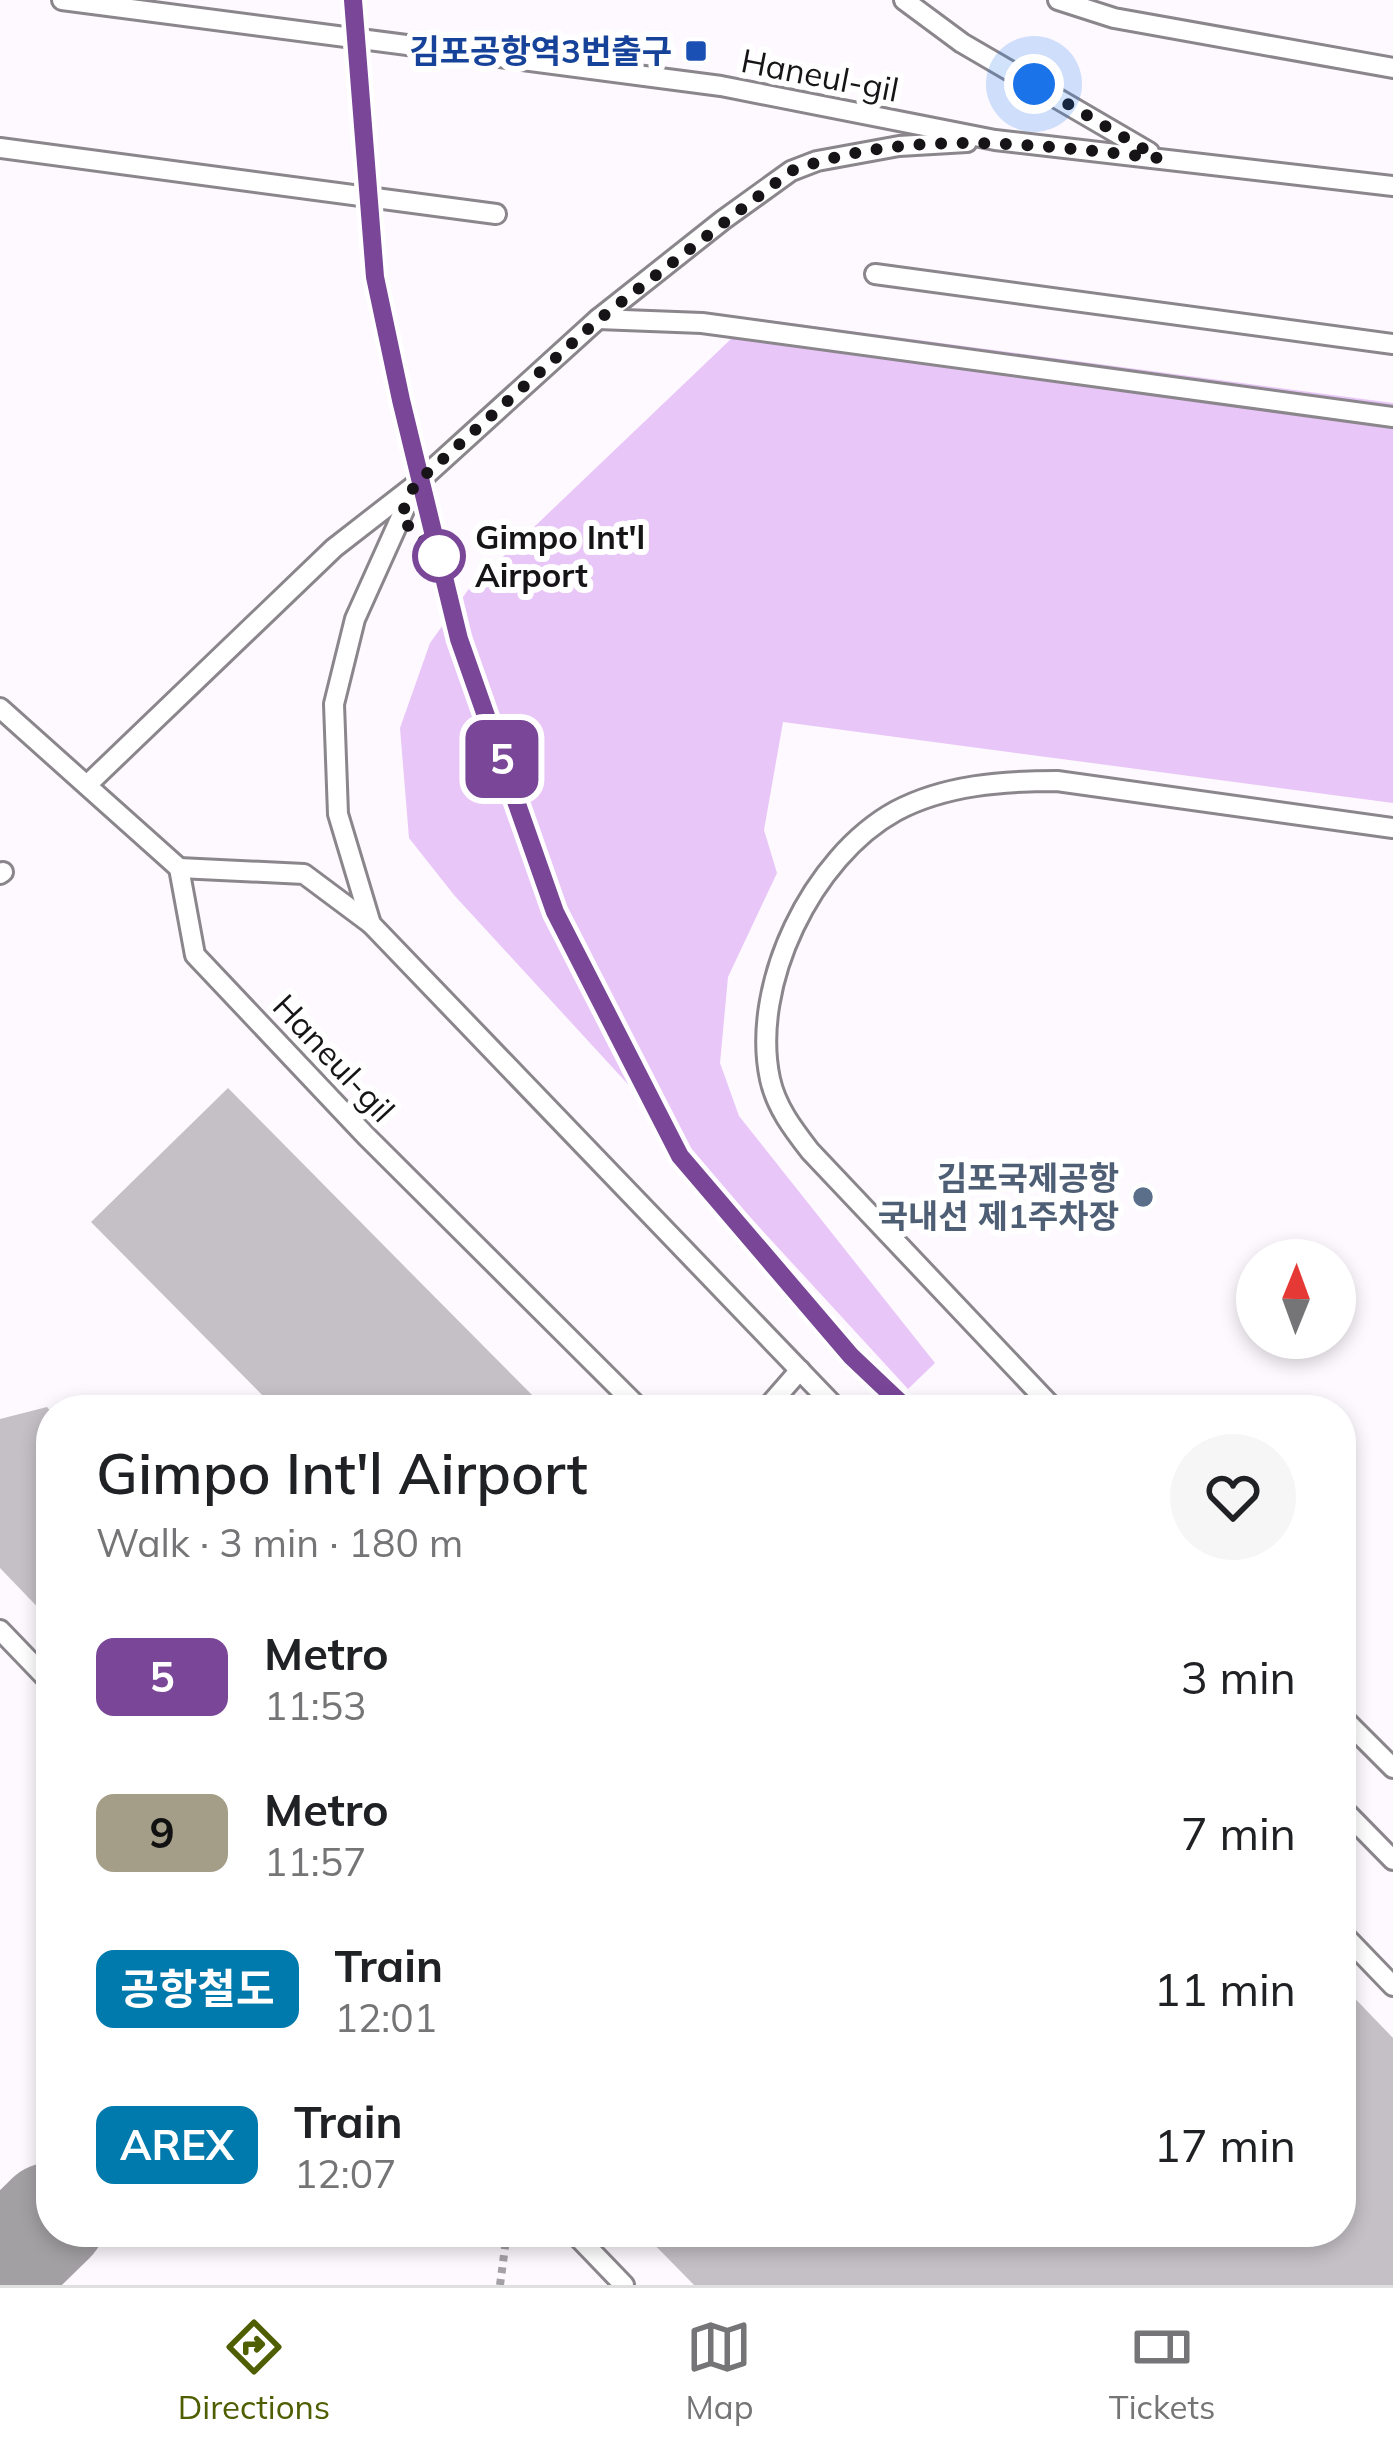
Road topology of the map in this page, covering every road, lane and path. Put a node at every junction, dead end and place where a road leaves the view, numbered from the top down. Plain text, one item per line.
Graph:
1 (62, 0) edge
2 (904, 0) edge
3 (1058, 0) edge
4 (1393, 68) edge
5 (995, 140) junction
6 (0, 148) edge
7 (1159, 158) junction
8 (1393, 186) edge
9 (496, 214) dead end
10 (875, 274) dead end
11 (598, 320) junction
12 (1393, 344) edge
13 (1393, 416) edge
14 (415, 484) junction
15 (0, 708) edge
16 (87, 785) junction
17 (1393, 828) edge
18 (179, 868) junction
19 (371, 925) junction
20 (800, 1370) junction
21 (626, 1395) edge
22 (778, 1395) edge
23 (824, 1395) edge
24 (1040, 1395) edge
25 (0, 1630) edge
26 (36, 1667) edge
27 (1356, 1731) edge
28 (1393, 1768) edge
29 (1356, 1822) edge
30 (1393, 1860) edge
31 (1356, 1948) edge
32 (1393, 1986) edge
33 (504, 2247) edge
34 (588, 2247) edge
35 (500, 2285) edge
36 (624, 2285) edge

1 - 5 lane, Haneul-gil
2 - 7 lane
3 - 4 lane
5 - 7 lane, Haneul-gil
5 - 11 lane, Haneul-gil
6 - 9 lane
7 - 8 lane, Haneul-gil
10 - 12 lane
11 - 13 lane
11 - 14 lane, Haneul-gil
14 - 16 lane, Haneul-gil
14 - 19 lane, Haneul-gil
15 - 16 lane
16 - 18 lane
17 - 24 lane
18 - 19 lane, Haneul-gil
18 - 21 lane, Haneul-gil
19 - 20 lane, Haneul-gil
20 - 22 lane
20 - 23 lane, Haneul-gil
25 - 26 lane
27 - 28 lane
29 - 30 lane
31 - 32 lane
33 - 35 path
34 - 36 lane

